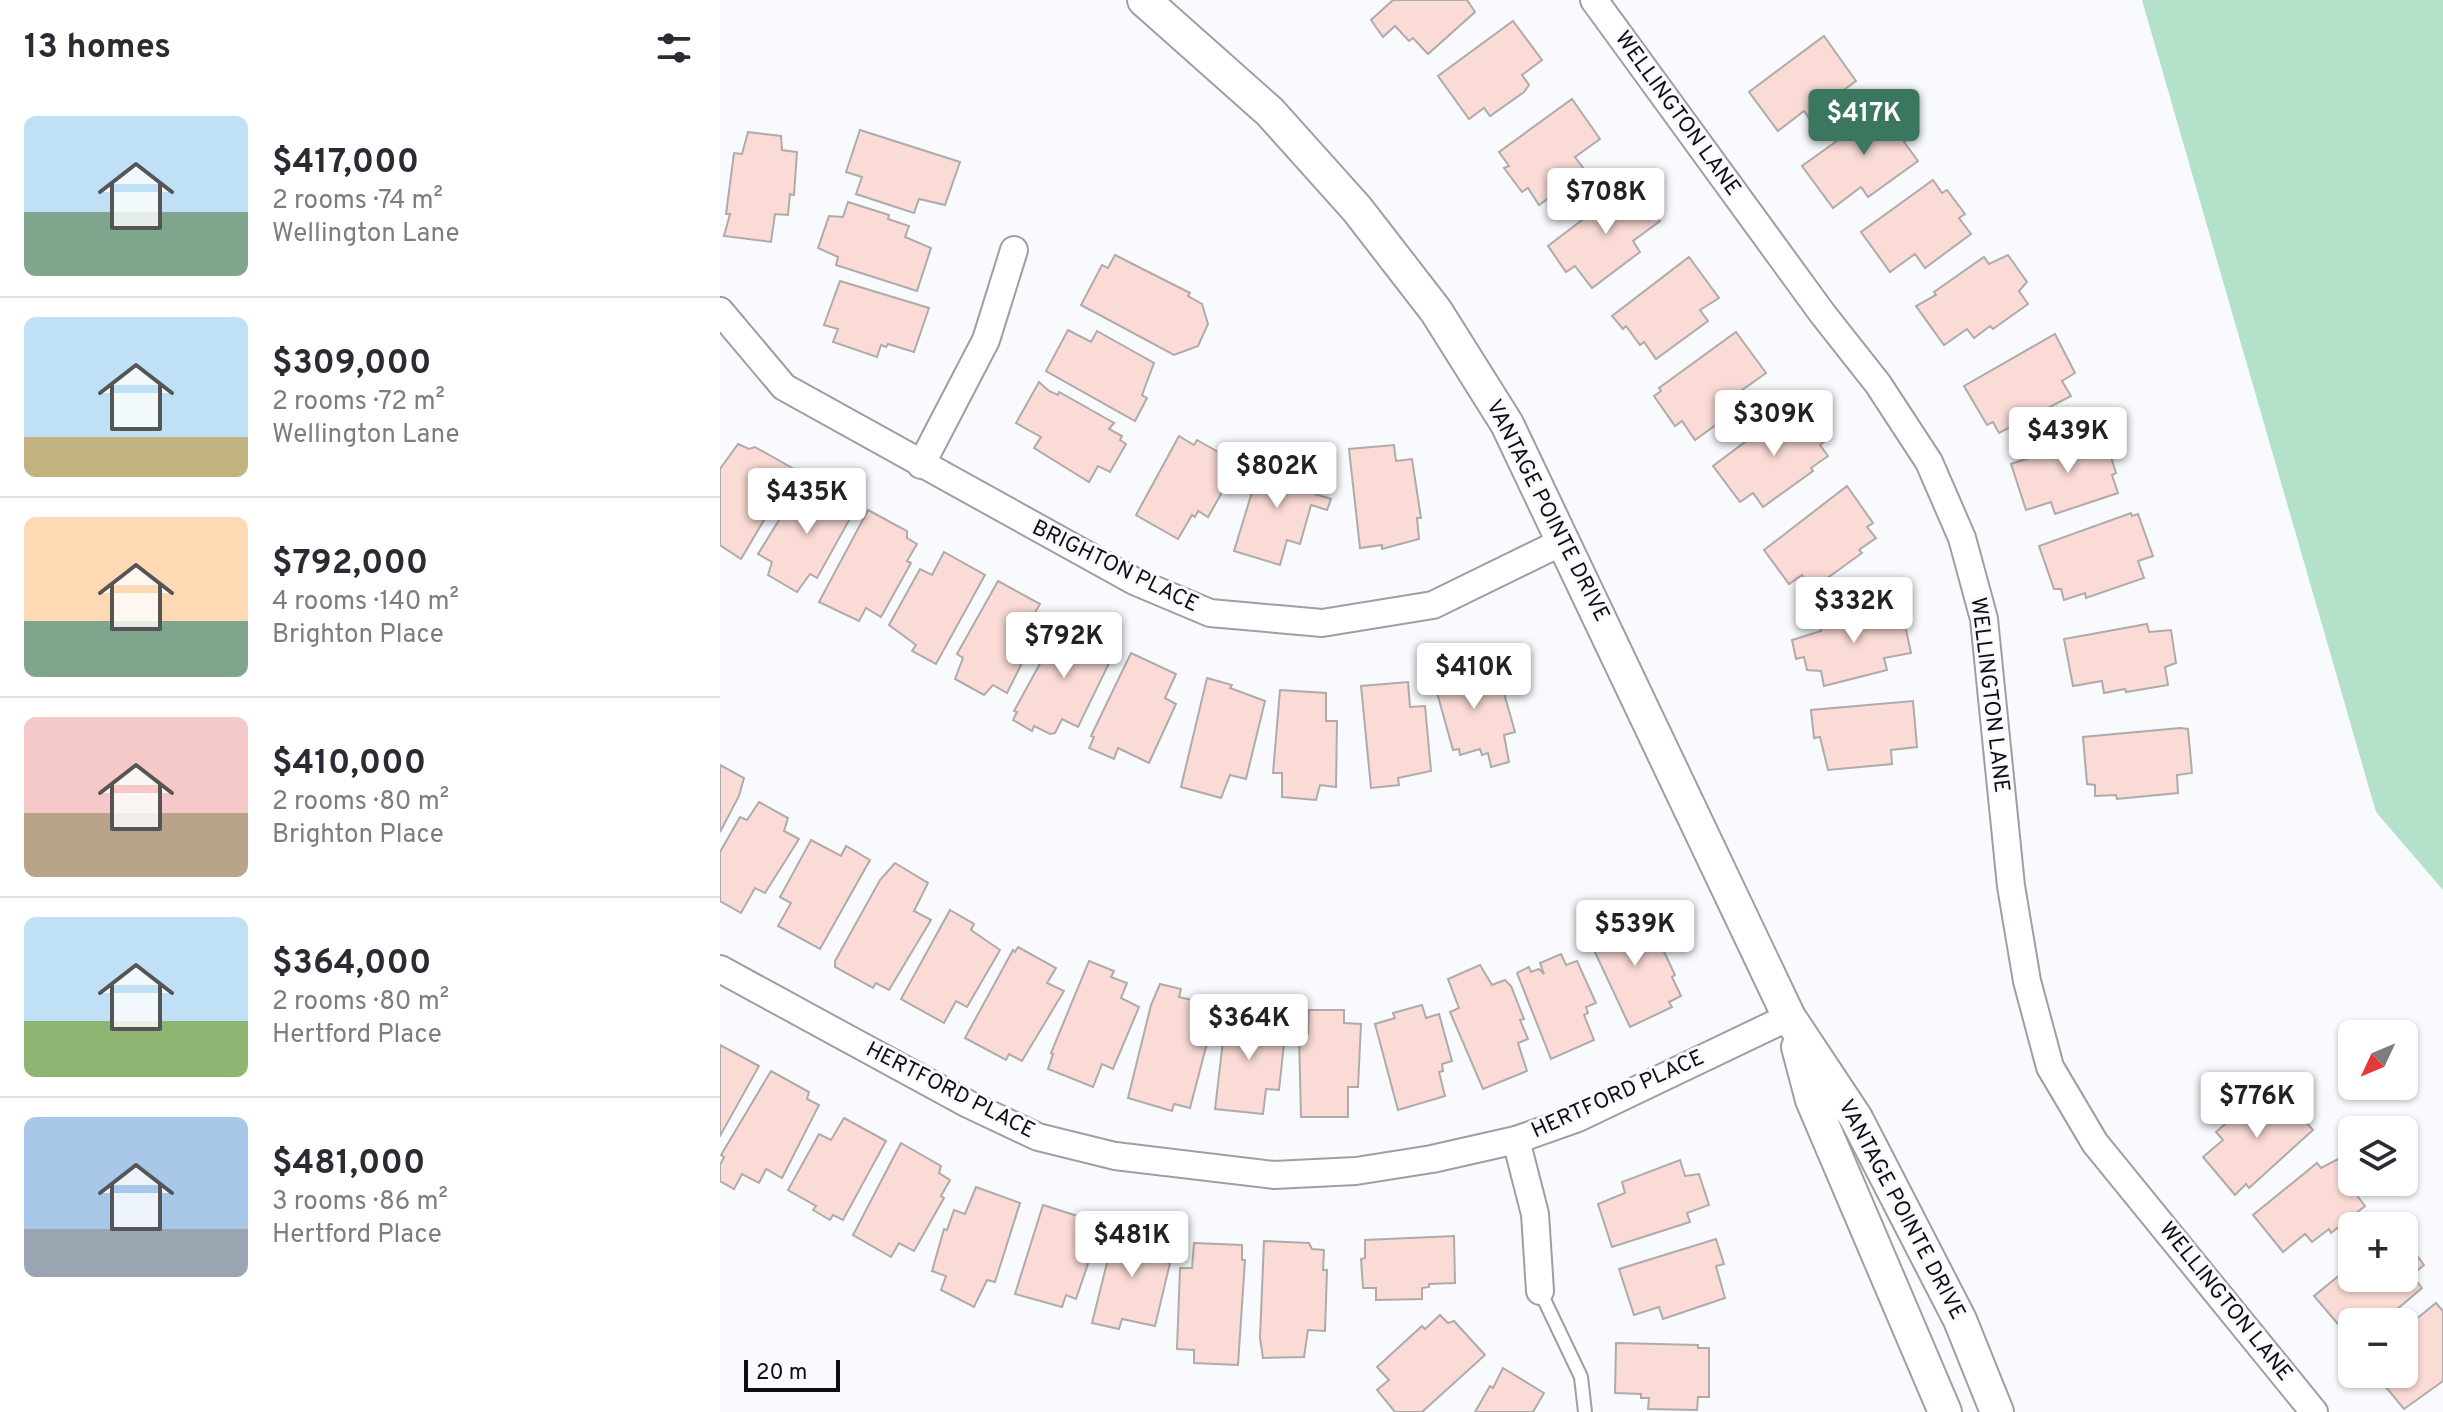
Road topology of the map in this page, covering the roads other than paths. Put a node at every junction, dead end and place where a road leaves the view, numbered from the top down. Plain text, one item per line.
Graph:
1 (1144, 0) edge
2 (1594, 0) edge
3 (1014, 250) dead end
4 (720, 311) edge
5 (921, 465) junction
6 (1564, 541) junction
7 (720, 969) edge
8 (1789, 1017) junction
9 (1516, 1140) junction
10 (1540, 1291) joint
11 (1585, 1412) edge
12 (1945, 1412) edge
13 (1997, 1412) edge
14 (2314, 1412) edge

1 - 6 street, VANTAGE POINTE DRIVE
2 - 14 street, WELLINGTON LANE
3 - 5 street
4 - 5 street, BRIGHTON PLACE
5 - 6 street, BRIGHTON PLACE
6 - 8 street, VANTAGE POINTE DRIVE
7 - 9 street, HERTFORD PLACE
8 - 9 street, HERTFORD PLACE
8 - 12 street, VANTAGE POINTE DRIVE
8 - 13 street, VANTAGE POINTE DRIVE
9 - 10 street
10 - 11 lane

